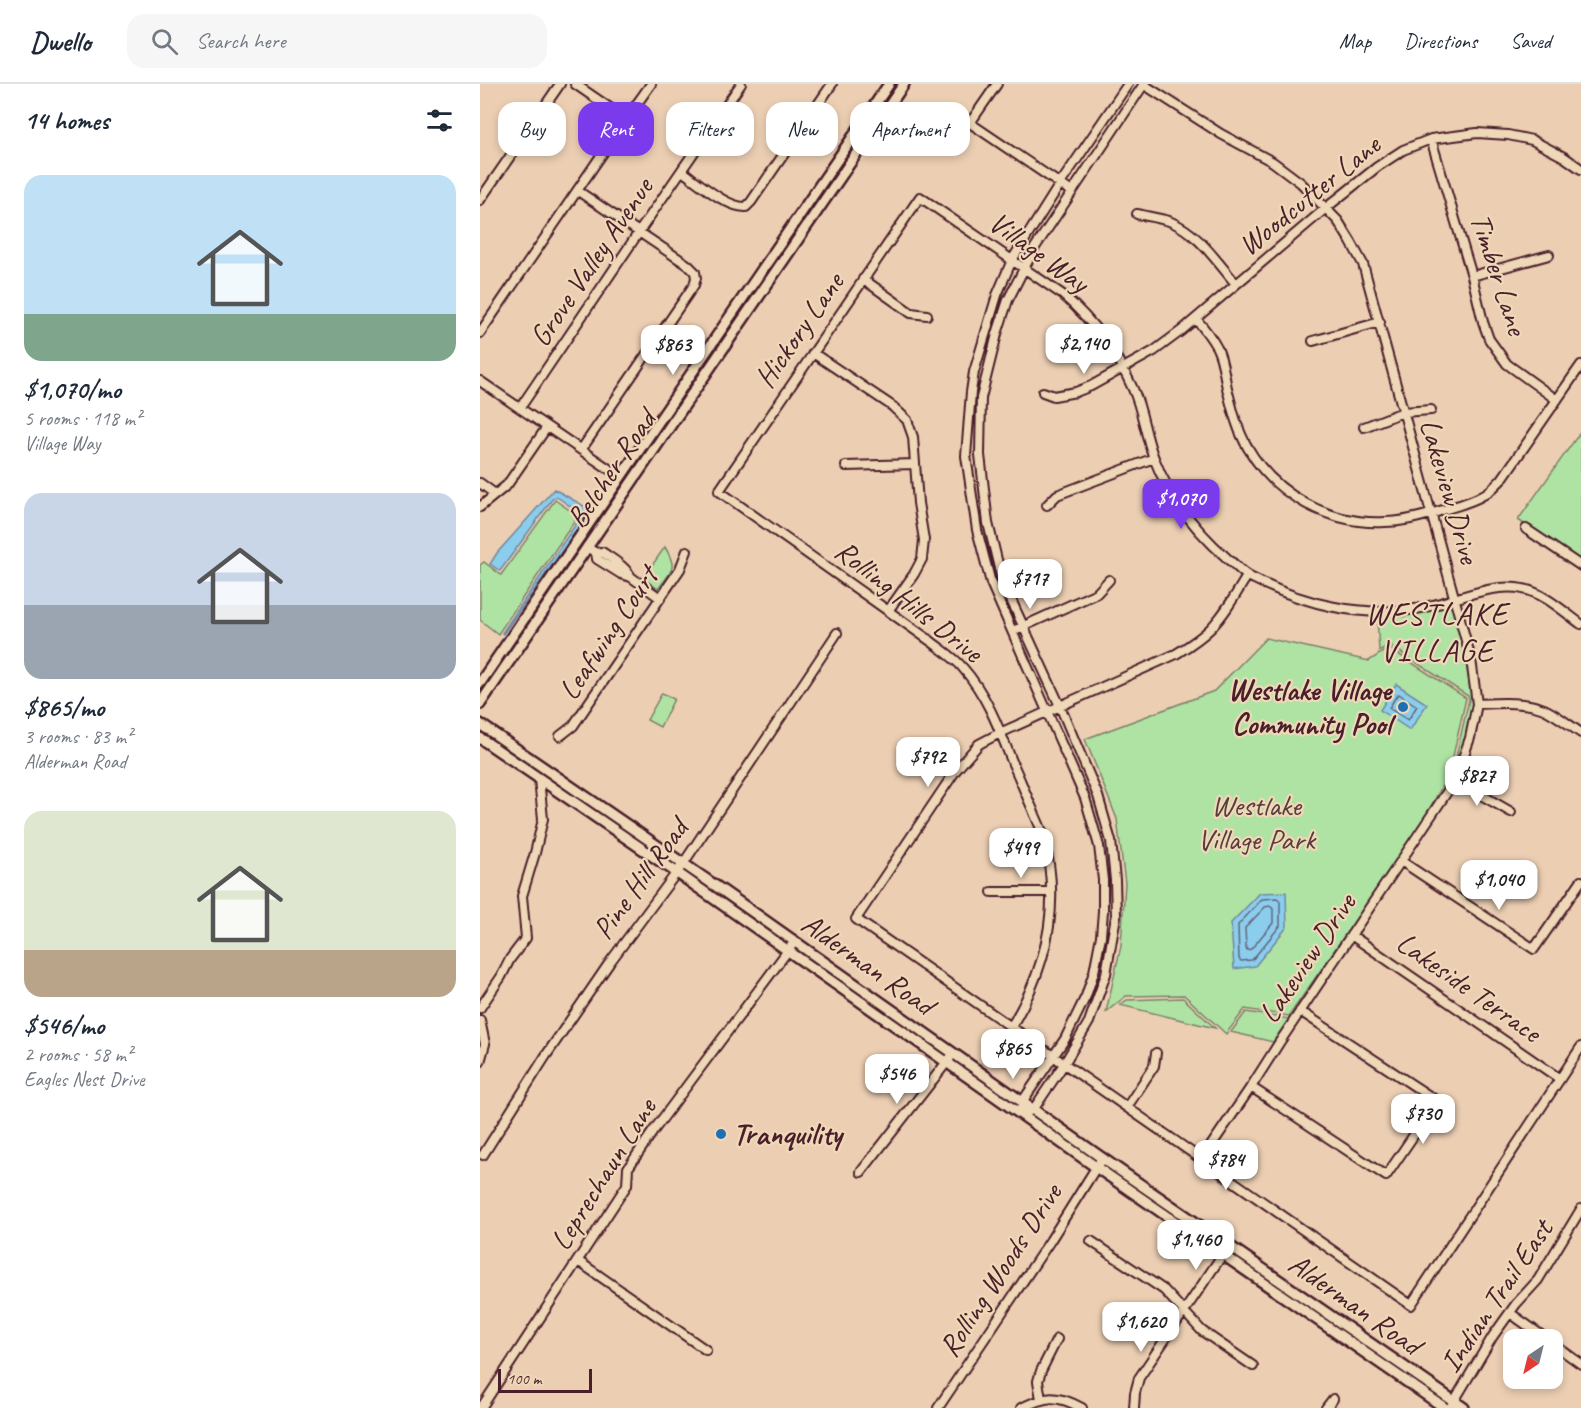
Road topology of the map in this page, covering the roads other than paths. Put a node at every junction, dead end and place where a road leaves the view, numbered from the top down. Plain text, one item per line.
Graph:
1 (560, 84) edge
2 (575, 84) edge
3 (651, 84) edge
4 (741, 84) edge
5 (832, 84) edge
6 (889, 84) edge
7 (904, 84) edge
8 (997, 84) edge
9 (1128, 84) edge
10 (1143, 84) edge
11 (601, 102) edge
12 (638, 102) edge
13 (1431, 140) junction
14 (601, 156) edge
15 (1581, 169) edge
16 (682, 171) junction
17 (1060, 184) junction
18 (578, 190) junction
19 (1072, 192) junction
20 (920, 197) joint
21 (480, 200) edge
22 (1326, 208) junction
23 (1137, 214) dead end
24 (639, 232) junction
25 (1549, 255) dead end
26 (1012, 260) junction
27 (1024, 267) junction
28 (1472, 276) junction
29 (863, 279) junction
30 (1236, 284) junction
31 (927, 315) dead end
32 (1196, 319) junction
33 (1380, 322) junction
34 (480, 333) edge
35 (1313, 341) dead end
36 (813, 353) junction
37 (1581, 364) edge
38 (1122, 367) junction
39 (480, 381) edge
40 (1043, 392) dead end
41 (1557, 399) junction
42 (520, 408) junction
43 (1431, 410) dead end
44 (1403, 412) junction
45 (547, 427) junction
46 (1364, 427) dead end
47 (581, 450) junction
48 (1154, 459) junction
49 (915, 464) junction
50 (846, 466) dead end
51 (609, 469) dead end
52 (480, 483) edge
53 (719, 491) joint
54 (495, 494) junction
55 (1047, 505) dead end
56 (480, 507) edge
57 (1432, 513) junction
58 (1526, 529) dead end
59 (577, 541) junction
60 (587, 548) junction
61 (687, 550) dead end
62 (1581, 566) edge
63 (1247, 576) junction
64 (1109, 580) dead end
65 (660, 598) junction
66 (1455, 599) junction
67 (888, 611) junction
68 (1581, 624) edge
69 (1024, 626) junction
70 (1013, 631) junction
71 (837, 633) dead end
72 (480, 683) edge
73 (480, 704) edge
74 (1477, 704) junction
75 (1060, 706) junction
76 (1048, 712) junction
77 (480, 724) edge
78 (1000, 733) junction
79 (1581, 733) edge
80 (560, 736) dead end
81 (480, 738) edge
82 (539, 779) junction
83 (1455, 780) junction
84 (1511, 812) dead end
85 (1401, 861) junction
86 (683, 864) junction
87 (676, 872) junction
88 (1581, 881) edge
89 (992, 892) dead end
90 (1051, 892) junction
91 (1351, 934) junction
92 (795, 941) junction
93 (788, 951) junction
94 (480, 1008) edge
95 (1300, 1011) junction
96 (480, 1020) edge
97 (1011, 1027) junction
98 (1581, 1047) edge
99 (1156, 1053) dead end
100 (1053, 1057) junction
101 (950, 1058) junction
102 (480, 1062) edge
103 (1064, 1064) junction
104 (1560, 1079) junction
105 (1251, 1087) junction
106 (1022, 1102) junction
107 (1127, 1107) junction
108 (1033, 1110) junction
109 (1021, 1113) junction
110 (483, 1155) dead end
111 (1102, 1158) junction
112 (1202, 1159) junction
113 (1096, 1167) junction
114 (861, 1172) dead end
115 (1581, 1209) edge
116 (1091, 1241) dead end
117 (1228, 1245) junction
118 (1222, 1254) junction
119 (578, 1261) junction
120 (1185, 1312) junction
121 (1510, 1313) junction
122 (1533, 1329) edge
123 (1057, 1339) dead end
124 (706, 1350) dead end
125 (1563, 1351) edge
126 (1581, 1364) edge
127 (1253, 1366) dead end
128 (1041, 1399) junction
129 (1333, 1399) dead end
130 (1452, 1405) edge
131 (481, 1408) edge
132 (938, 1408) edge
133 (1020, 1408) edge
134 (1082, 1408) edge
135 (1134, 1408) edge
136 (1326, 1408) edge
137 (1445, 1408) edge
138 (1464, 1408) edge

1 - 21 street
2 - 11 street
3 - 12 street
4 - 16 street, Grove Valley Avenue
5 - 16 street
6 - 59 main road, Belcher Road
7 - 60 main road, Belcher Road
8 - 17 street
9 - 17 street
10 - 19 street
10 - 22 street, Lakeview Drive
13 - 15 street, Woodcutter Lane
13 - 22 street, Woodcutter Lane
13 - 28 street, Timber Lane
14 - 18 street
16 - 24 street, Grove Valley Avenue
17 - 19 street
17 - 26 street
18 - 24 street
18 - 34 street
19 - 27 street
20 - 26 street, Village Way
20 - 29 street, Hickory Lane
22 - 30 street, Woodcutter Lane
22 - 33 street, Lakeview Drive
23 - 30 street
24 - 42 street, Grove Valley Avenue
24 - 47 street
25 - 28 street
26 - 27 street, Village Way
26 - 70 street
27 - 38 street, Village Way
27 - 69 street
28 - 41 street, Timber Lane
29 - 31 street
29 - 36 street, Hickory Lane
30 - 32 street, Woodcutter Lane
32 - 38 street, Woodcutter Lane
32 - 57 street
33 - 35 street
33 - 44 street, Lakeview Drive
36 - 49 street
36 - 53 street, Hickory Lane
37 - 41 street
38 - 40 street, Woodcutter Lane
38 - 48 street, Village Way
39 - 42 street
41 - 57 street
42 - 45 street
43 - 44 street
44 - 46 street
44 - 57 street, Lakeview Drive
45 - 47 street
45 - 54 street
47 - 51 street
48 - 55 street
48 - 63 street, Village Way
49 - 50 street
49 - 67 street
52 - 54 street
53 - 67 street, Rolling Hills Drive
54 - 56 street
57 - 66 street, Lakeview Drive
58 - 62 street
59 - 60 main road
59 - 72 main road, Belcher Road
60 - 65 street
60 - 73 main road, Belcher Road
61 - 65 street, Leafwing Court
63 - 66 street, Village Way
63 - 75 street
64 - 69 street
65 - 80 street, Leafwing Court
66 - 68 street, Village Way
66 - 74 street, Lakeview Drive
67 - 78 street, Rolling Hills Drive
69 - 70 street
69 - 75 street
70 - 76 street
71 - 86 street, Pine Hill Road
74 - 79 street
74 - 83 street, Lakeview Drive
75 - 76 street
75 - 103 street
76 - 78 street
76 - 100 street
77 - 86 main road, Alderman Road
78 - 90 street, Rolling Hills Drive
78 - 97 street
81 - 82 main road, Alderman Road
82 - 87 main road, Alderman Road
82 - 94 street
83 - 84 street
83 - 85 street, Lakeview Drive
85 - 88 street
85 - 91 street, Lakeview Drive
86 - 87 street, Pine Hill Road
86 - 92 main road, Alderman Road
87 - 93 main road, Alderman Road
87 - 110 street, Pine Hill Road
89 - 90 street
90 - 97 street, Rolling Hills Drive
91 - 95 street, Lakeview Drive
91 - 104 street, Lakeside Terrace
92 - 93 street, Leprechaun Lane
92 - 101 main road, Alderman Road
93 - 101 main road, Alderman Road
93 - 119 street, Leprechaun Lane
95 - 105 street, Lakeview Drive
95 - 105 street
96 - 102 street
97 - 100 street
98 - 104 street
99 - 107 street
100 - 103 street
100 - 106 street
101 - 106 main road, Alderman Road
101 - 109 main road, Alderman Road
101 - 114 street
103 - 107 street
103 - 108 street
104 - 112 street
105 - 112 street, Lakeview Drive
106 - 108 main road, Alderman Road
106 - 109 street
107 - 112 street
108 - 109 street
108 - 111 main road, Alderman Road
109 - 113 main road, Alderman Road
111 - 113 street, Rolling Woods Drive
111 - 117 main road, Alderman Road
113 - 118 main road, Alderman Road
113 - 132 street, Rolling Woods Drive
115 - 121 street, Indian Trail East
116 - 120 street
117 - 118 street
117 - 130 main road, Alderman Road
118 - 120 street
118 - 137 main road, Alderman Road
119 - 124 street
119 - 131 street, Leprechaun Lane
120 - 127 street
120 - 135 street
121 - 122 street
121 - 130 street, Indian Trail East
123 - 128 street
125 - 126 street
128 - 133 street
128 - 134 street
129 - 136 street
130 - 138 main road, Alderman Road

